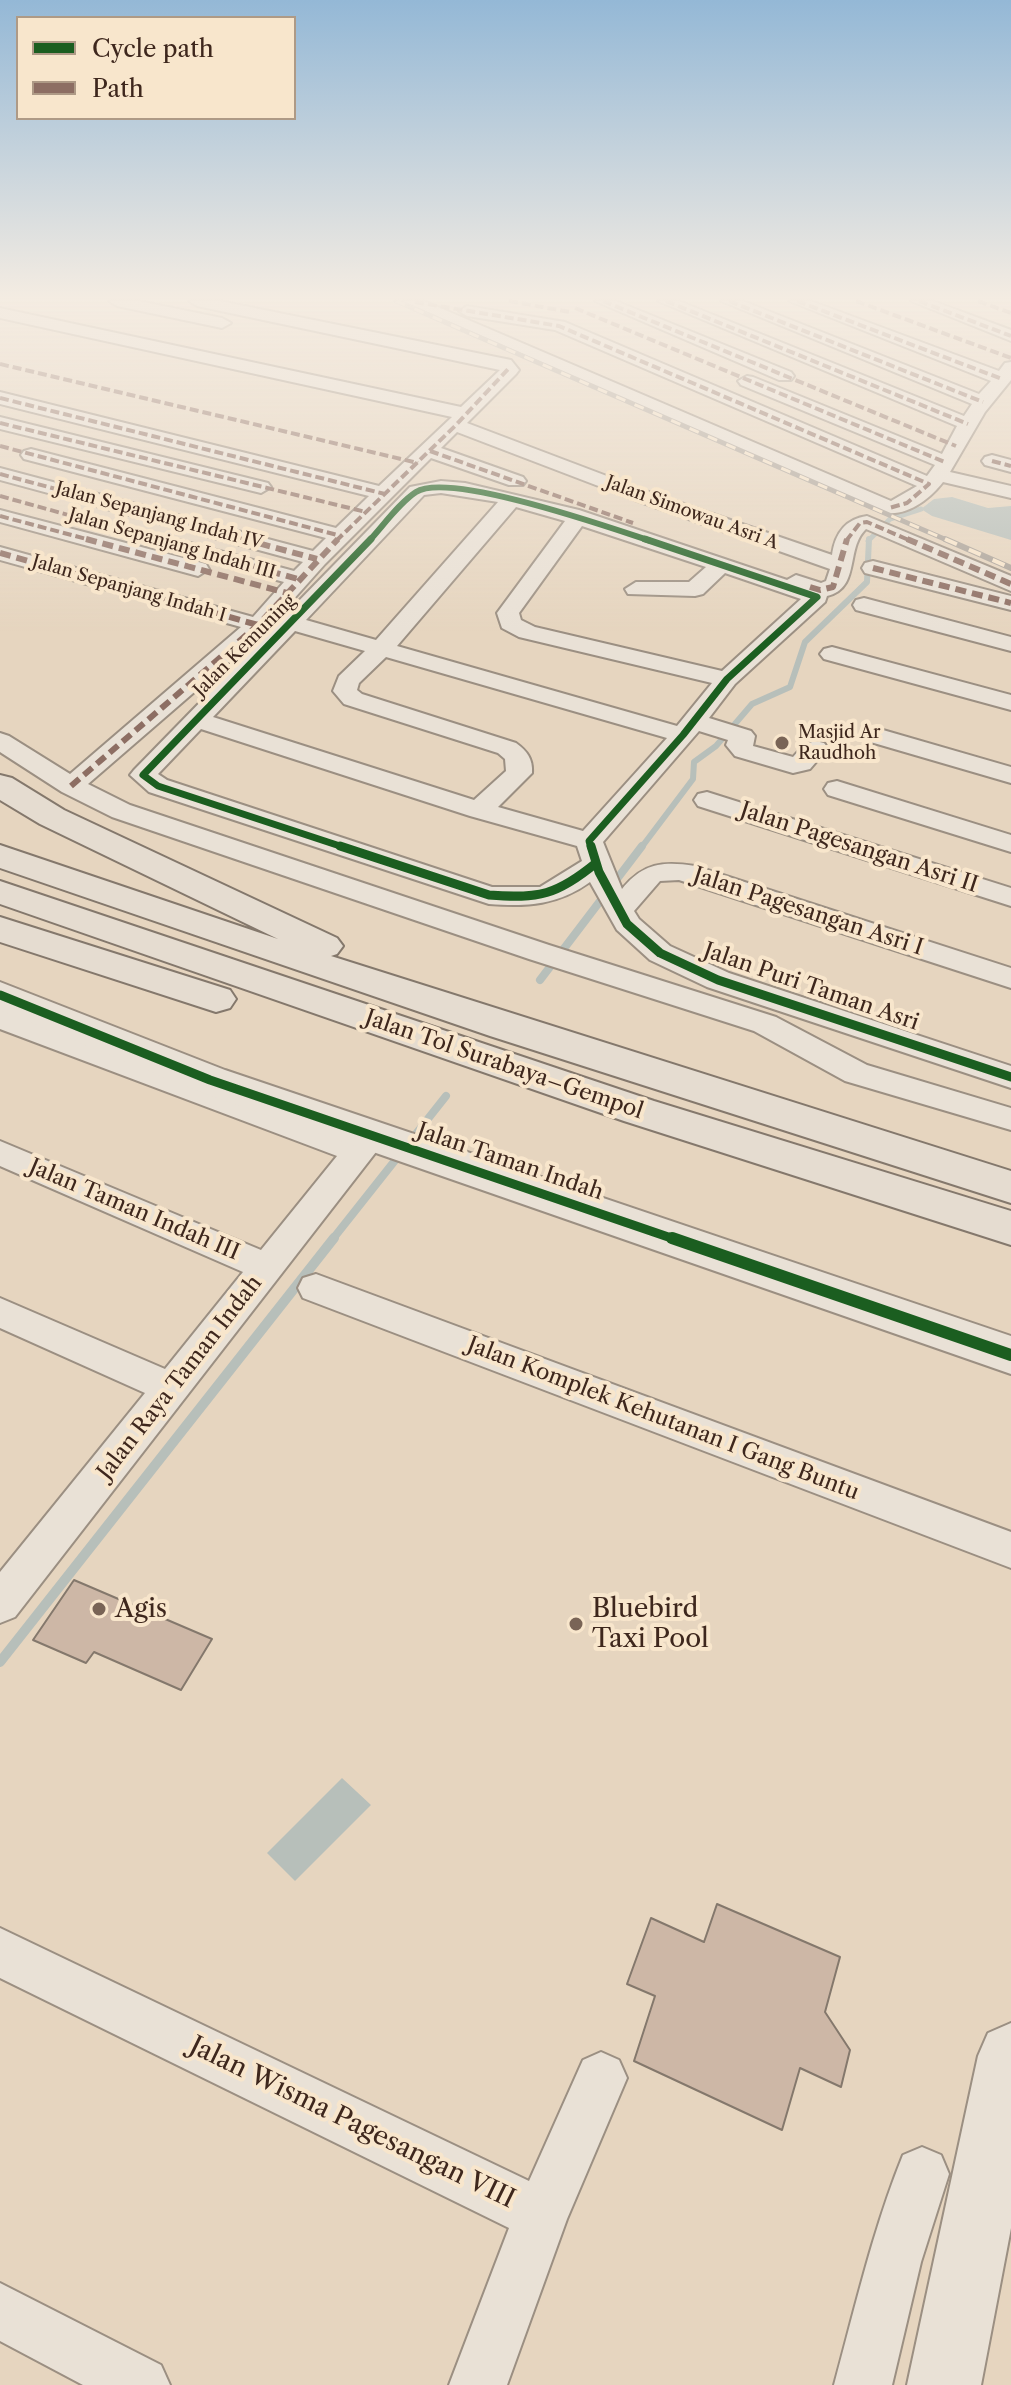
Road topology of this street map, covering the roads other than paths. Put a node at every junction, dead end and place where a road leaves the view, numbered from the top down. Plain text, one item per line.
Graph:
1 (57, 412) edge
2 (409, 412) edge
3 (466, 412) edge
4 (669, 412) edge
5 (811, 412) edge
6 (811, 412) edge
7 (830, 412) edge
8 (939, 412) edge
9 (976, 412) edge
10 (0, 423) edge
11 (457, 424) junction
12 (968, 424) junction
13 (419, 425) dead end
14 (0, 446) edge
15 (430, 451) junction
16 (942, 467) junction
17 (0, 474) edge
18 (1011, 492) edge
19 (385, 494) junction
20 (0, 496) edge
21 (511, 500) junction
22 (366, 512) junction
23 (0, 516) edge
24 (579, 516) junction
25 (341, 536) junction
26 (0, 553) edge
27 (317, 559) junction
28 (721, 565) junction
29 (840, 565) junction
30 (873, 568) dead end
31 (1011, 584) edge
32 (292, 586) junction
33 (636, 589) dead end
34 (819, 594) junction
35 (1011, 603) edge
36 (864, 605) dead end
37 (292, 623) junction
38 (258, 625) junction
39 (1011, 644) edge
40 (381, 649) junction
41 (832, 654) dead end
42 (727, 679) junction
43 (1011, 703) edge
44 (195, 719) junction
45 (704, 729) junction
46 (876, 736) dead end
47 (0, 741) edge
48 (815, 748) dead end
49 (1011, 775) edge
50 (0, 785) edge
51 (71, 786) junction
52 (837, 789) dead end
53 (707, 800) dead end
54 (479, 810) junction
55 (1011, 844) edge
56 (0, 856) edge
57 (603, 875) junction
58 (0, 892) edge
59 (1011, 897) edge
60 (0, 929) edge
61 (1011, 978) edge
62 (0, 995) edge
63 (403, 995) junction
64 (0, 1018) edge
65 (1011, 1077) edge
66 (639, 1111) junction
67 (1011, 1119) edge
68 (370, 1146) junction
69 (0, 1153) edge
70 (1011, 1187) edge
71 (1011, 1228) edge
72 (267, 1267) junction
73 (316, 1288) dead end
74 (0, 1312) edge
75 (1011, 1355) edge
76 (173, 1389) junction
77 (1011, 1550) edge
78 (0, 1604) edge
79 (0, 1952) edge
80 (1011, 2056) edge
81 (601, 2078) dead end
82 (922, 2174) dead end
83 (541, 2215) junction
84 (0, 2311) edge
85 (141, 2385) edge
86 (478, 2385) edge
87 (863, 2385) edge
88 (944, 2385) edge

1 - 19 street
2 - 11 street
3 - 11 street
4 - 16 street
5 - 16 street
6 - 16 street
7 - 16 street
8 - 12 street
9 - 12 street
10 - 22 street
11 - 13 street
11 - 15 street
11 - 29 street, Jalan Simowau Asri A
12 - 16 street
14 - 25 street
15 - 19 street
15 - 34 street
16 - 18 street
17 - 27 street, Jalan Sepanjang Indah IV
19 - 22 street
20 - 32 street, Jalan Sepanjang Indah III
21 - 24 street, Jalan Kemuning
21 - 37 street, Jalan Kemuning
21 - 40 street
22 - 25 street
23 - 32 street
24 - 28 street, Jalan Kemuning
24 - 42 street
25 - 27 street
26 - 38 street, Jalan Sepanjang Indah I
27 - 32 street
28 - 33 street
28 - 34 street, Jalan Kemuning
29 - 31 street
29 - 34 street
30 - 35 street
32 - 38 street
34 - 42 street
36 - 39 street
37 - 40 street
37 - 44 street, Jalan Kemuning
38 - 51 street
40 - 45 street
40 - 54 street
41 - 43 street
42 - 45 street
44 - 54 street
44 - 57 street, Jalan Kemuning
45 - 48 street
45 - 57 street
46 - 49 street
47 - 51 street
50 - 63 highway
51 - 67 street
52 - 55 street
53 - 59 street, Jalan Pagesangan Asri II
54 - 57 street
56 - 63 highway, Jalan Tol Surabaya–Gempol
57 - 61 street, Jalan Pagesangan Asri I
57 - 65 street, Jalan Puri Taman Asri
58 - 66 highway, Jalan Tol Surabaya–Gempol
60 - 66 highway
62 - 68 street, Jalan Taman Indah
63 - 70 highway, Jalan Tol Surabaya–Gempol
64 - 68 street
66 - 71 highway, Jalan Tol Surabaya–Gempol
68 - 72 street, Jalan Raya Taman Indah
68 - 75 street, Jalan Taman Indah
69 - 72 street, Jalan Taman Indah III
72 - 76 street, Jalan Raya Taman Indah
73 - 77 street, Jalan Komplek Kehutanan I Gang Buntu
74 - 76 street
76 - 78 street, Jalan Raya Taman Indah
79 - 83 street, Jalan Wisma Pagesangan VIII
80 - 88 street
81 - 83 street
82 - 87 street
83 - 86 street, Jalan Wisma Pagesangan VIII
84 - 85 street

